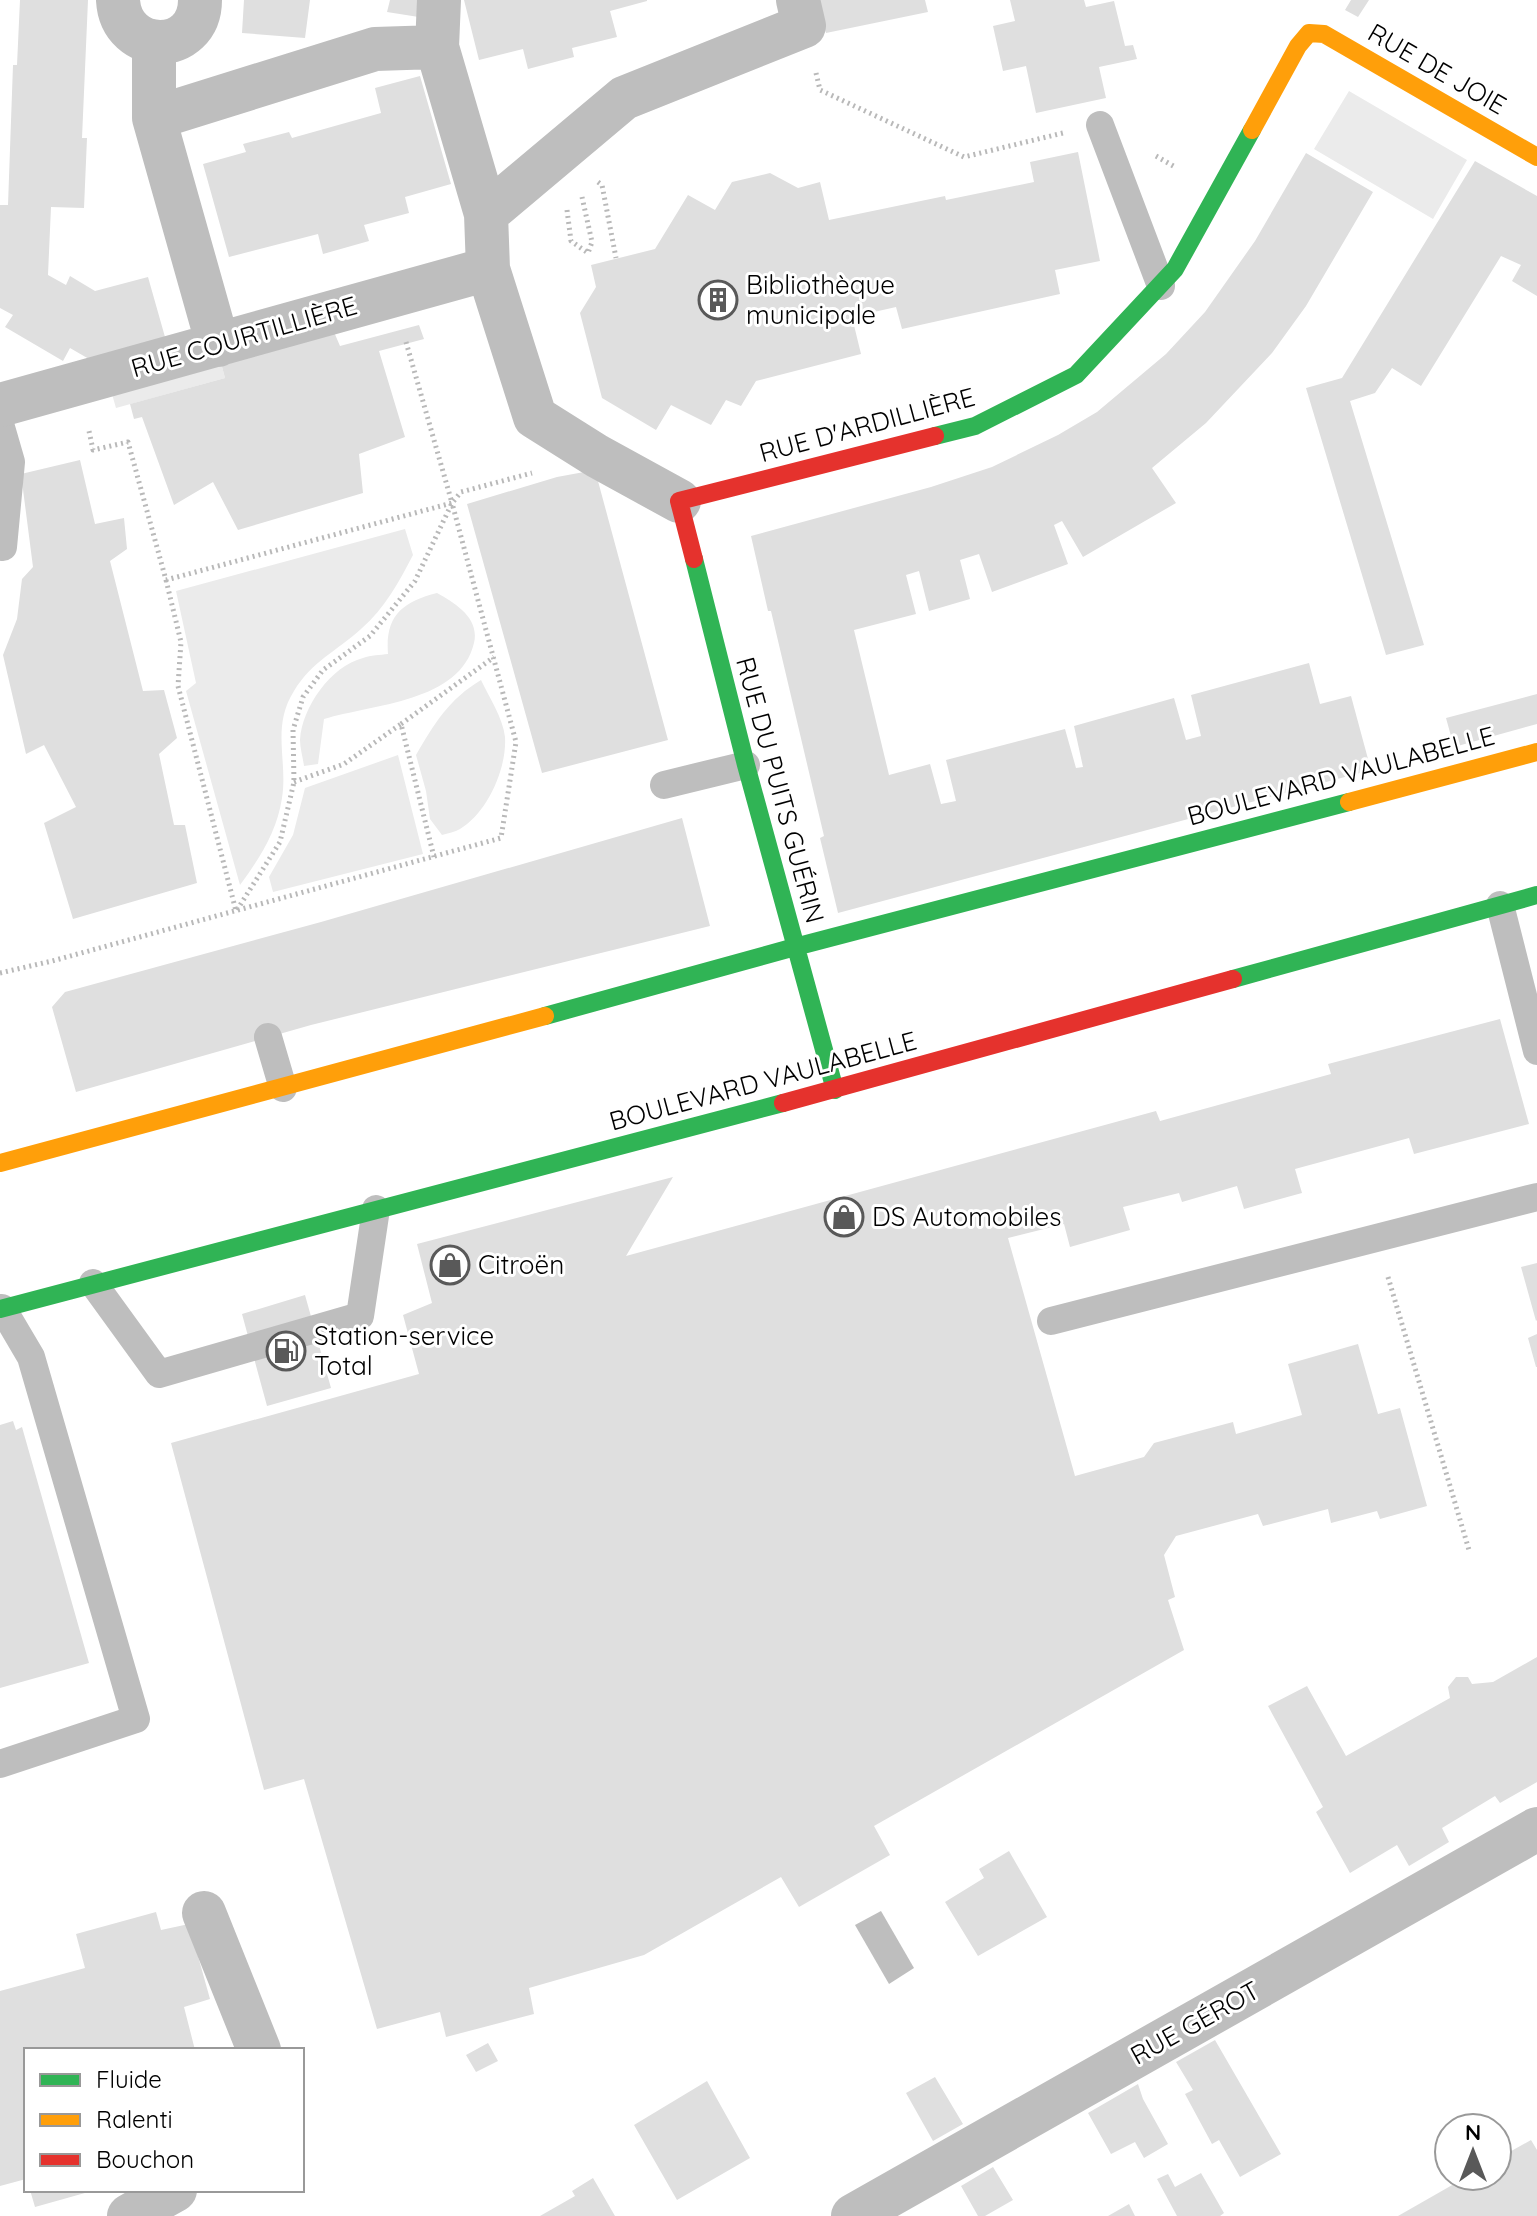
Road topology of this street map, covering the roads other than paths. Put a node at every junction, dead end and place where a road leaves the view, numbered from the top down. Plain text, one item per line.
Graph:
1 (118, 0) edge
2 (200, 0) edge
3 (439, 0) edge
4 (801, 13) edge
5 (1309, 33) joint
6 (154, 42) junction
7 (437, 47) junction
8 (154, 118) junction
9 (1100, 125) road end
10 (1537, 157) edge
11 (486, 214) junction
12 (488, 269) junction
13 (1161, 286) junction
14 (218, 345) junction
15 (0, 405) edge
16 (0, 424) edge
17 (679, 501) junction
18 (3, 547) dead end
19 (1537, 752) edge
20 (746, 765) junction
21 (664, 785) dead end
22 (1537, 895) edge
23 (1500, 905) junction
24 (795, 947) junction
25 (268, 1037) dead end
26 (1537, 1051) edge
27 (283, 1088) junction
28 (835, 1090) junction
29 (0, 1163) edge
30 (1537, 1197) edge
31 (376, 1209) junction
32 (93, 1283) junction
33 (1, 1305) edge
34 (1051, 1321) dead end
35 (0, 1764) edge
36 (1537, 1829) edge
37 (204, 1913) dead end
38 (258, 2048) edge
39 (171, 2192) edge
40 (129, 2216) edge
41 (853, 2216) edge

1 - 6 street
2 - 6 street
3 - 7 street
4 - 11 street
5 - 10 street, RUE DE JOIE
5 - 13 street, RUE D'ARDILLIÈRE
6 - 8 street
7 - 8 street
7 - 11 street
8 - 14 street
9 - 13 lane
11 - 12 street
12 - 14 street, RUE COURTILLIÈRE
12 - 17 street
13 - 17 street, RUE D'ARDILLIÈRE
14 - 15 street, RUE COURTILLIÈRE
16 - 18 lane
17 - 20 street, RUE DU PUITS GUÉRIN
19 - 24 street, BOULEVARD VAULABELLE
20 - 21 lane
20 - 24 street, RUE DU PUITS GUÉRIN
22 - 23 street, BOULEVARD VAULABELLE
23 - 26 lane
23 - 28 street, BOULEVARD VAULABELLE
24 - 27 street, BOULEVARD VAULABELLE
24 - 28 street, RUE DU PUITS GUÉRIN
25 - 27 lane
27 - 29 street, BOULEVARD VAULABELLE
28 - 31 street, BOULEVARD VAULABELLE
30 - 34 lane
31 - 32 street, BOULEVARD VAULABELLE
31 - 32 lane
32 - 33 street, BOULEVARD VAULABELLE
33 - 35 lane
36 - 41 street, RUE GÉROT
37 - 38 street
39 - 40 street

